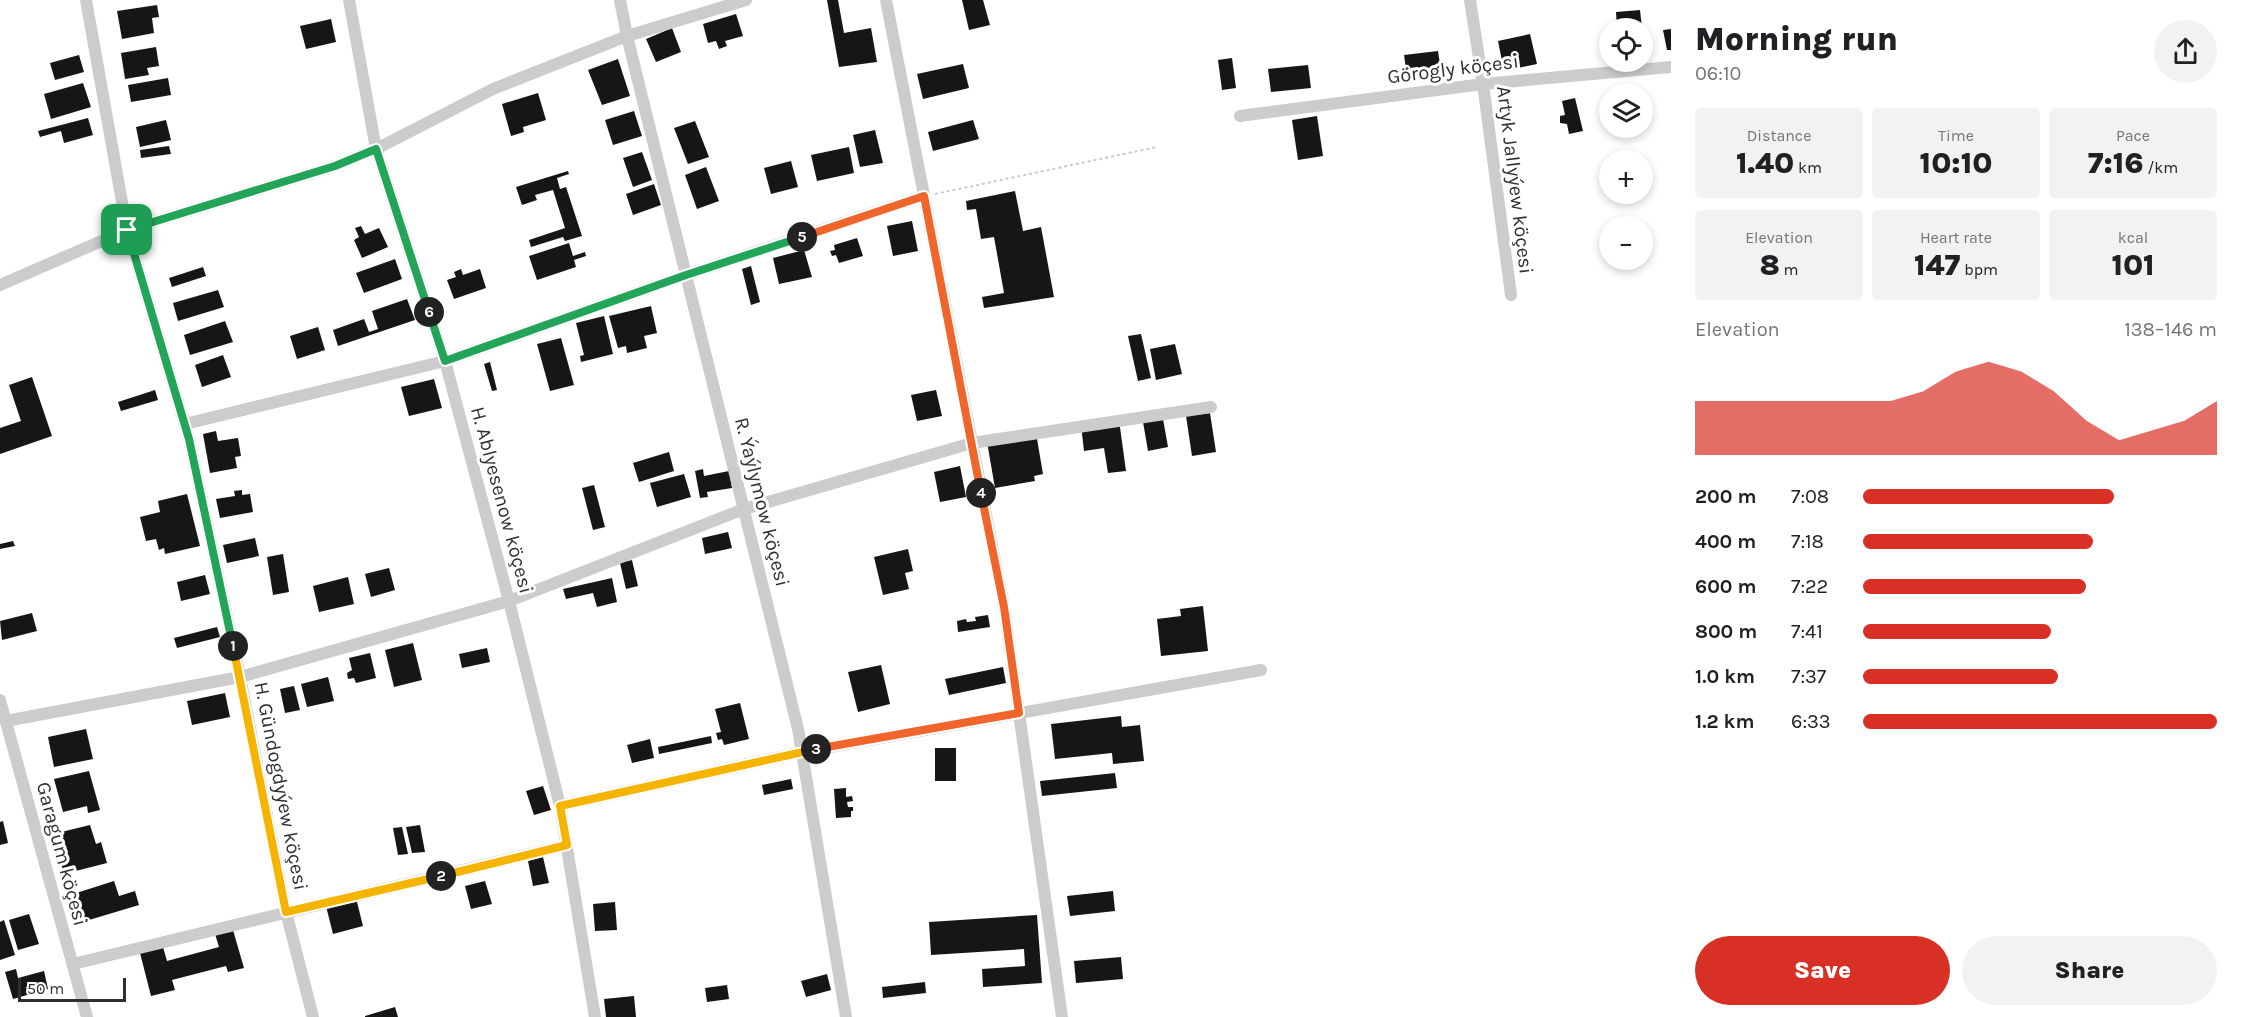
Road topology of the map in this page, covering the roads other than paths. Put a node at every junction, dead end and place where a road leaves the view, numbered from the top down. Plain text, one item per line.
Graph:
1 (86, 0) edge
2 (349, 0) edge
3 (620, 0) edge
4 (746, 0) edge
5 (886, 0) edge
6 (1470, 0) edge
7 (627, 36) junction
8 (1671, 67) edge
9 (1483, 84) junction
10 (1240, 116) dead end
11 (376, 149) junction
12 (924, 196) junction
13 (127, 230) junction
14 (686, 275) junction
15 (0, 285) edge
16 (1511, 295) dead end
17 (445, 361) junction
18 (1211, 407) dead end
19 (185, 424) junction
20 (972, 443) junction
21 (744, 509) junction
22 (509, 601) junction
23 (1262, 670) dead end
24 (240, 677) junction
25 (0, 700) edge
26 (1019, 713) junction
27 (6, 721) junction
28 (802, 752) junction
29 (560, 806) junction
30 (567, 845) junction
31 (286, 912) junction
32 (72, 964) junction
33 (87, 1017) edge
34 (313, 1017) edge
35 (595, 1017) edge
36 (846, 1017) edge
37 (1062, 1017) edge

1 - 13 street, H. Gündogdyýew köçesi
2 - 11 street, H. Ablyesenow köçesi
3 - 7 street, R. Ýaýlymow köçesi
4 - 7 street
5 - 12 street
6 - 9 street, Artyk Jallyýew köçesi
7 - 11 street
7 - 14 street, R. Ýaýlymow köçesi
8 - 9 street, Görogly köçesi
9 - 10 street, Görogly köçesi
9 - 16 street, Artyk Jallyýew köçesi
11 - 13 street
11 - 17 street, H. Ablyesenow köçesi
12 - 14 street
12 - 20 street
13 - 15 street
13 - 19 street, H. Gündogdyýew köçesi
14 - 17 street
14 - 21 street, R. Ýaýlymow köçesi
17 - 19 street
17 - 22 street, H. Ablyesenow köçesi
18 - 20 street
19 - 24 street, H. Gündogdyýew köçesi
20 - 21 street
20 - 26 street
21 - 22 street
21 - 28 street, R. Ýaýlymow köçesi
22 - 24 street
22 - 29 street, H. Ablyesenow köçesi
23 - 26 street
24 - 27 street
24 - 31 street, H. Gündogdyýew köçesi
25 - 27 street, Garagum köçesi
26 - 28 street
26 - 37 street
27 - 32 street, Garagum köçesi
28 - 29 street
28 - 36 street, R. Ýaýlymow köçesi
29 - 30 street, H. Ablyesenow köçesi
30 - 31 street
30 - 35 street, H. Ablyesenow köçesi
31 - 32 street
31 - 34 street, H. Gündogdyýew köçesi
32 - 33 street, Garagum köçesi

